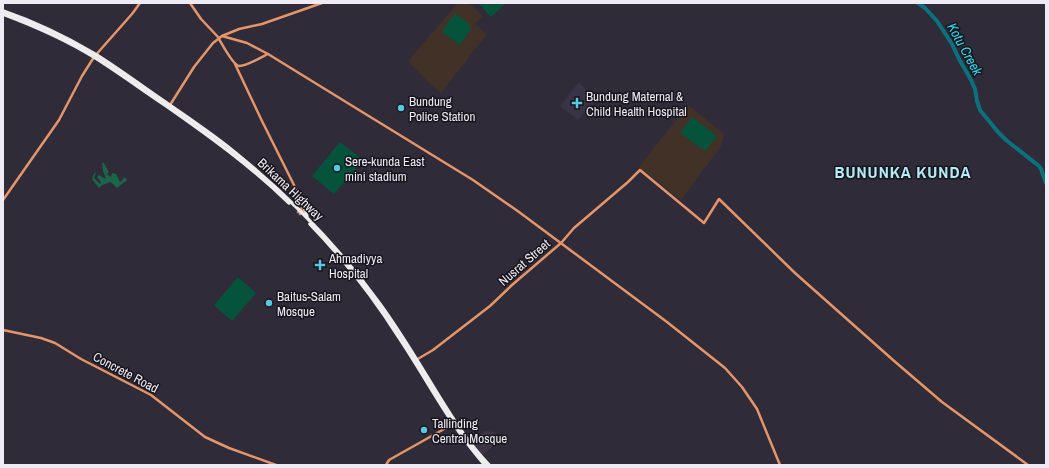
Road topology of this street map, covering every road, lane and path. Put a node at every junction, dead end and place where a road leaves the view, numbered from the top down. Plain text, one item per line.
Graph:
1 (140, 3) edge
2 (190, 3) edge
3 (322, 3) edge
4 (3, 13) edge
5 (220, 38) junction
6 (268, 54) junction
7 (95, 56) junction
8 (236, 64) junction
9 (170, 105) junction
10 (3, 200) edge
11 (296, 206) junction
12 (305, 207) junction
13 (300, 212) junction
14 (308, 218) junction
15 (561, 243) junction
16 (3, 330) edge
17 (415, 360) junction
18 (453, 424) junction
19 (276, 465) edge
20 (386, 465) edge
21 (486, 465) edge
22 (489, 465) edge
23 (780, 465) edge
24 (1028, 465) edge

1 - 7 street
2 - 5 street
3 - 5 street
4 - 7 highway, Brikama Highway
5 - 6 street
5 - 8 street
5 - 9 street
6 - 8 street
6 - 15 street
7 - 9 highway, Brikama Highway
7 - 10 street
7 - 13 highway, Brikama Highway
8 - 12 street
9 - 11 highway, Brikama Highway
11 - 12 highway
11 - 13 highway, Brikama Highway
12 - 13 street
12 - 14 highway
13 - 14 highway, Brikama Highway
13 - 17 highway, Brikama Highway
14 - 17 highway, Brikama Highway
15 - 17 street, Nusrat Street
15 - 23 street
15 - 24 street, Nusrat Street
16 - 19 street, Concrete Road
17 - 18 highway, Brikama Highway
17 - 22 highway, Brikama Highway
18 - 20 street
18 - 21 highway, Brikama Highway

